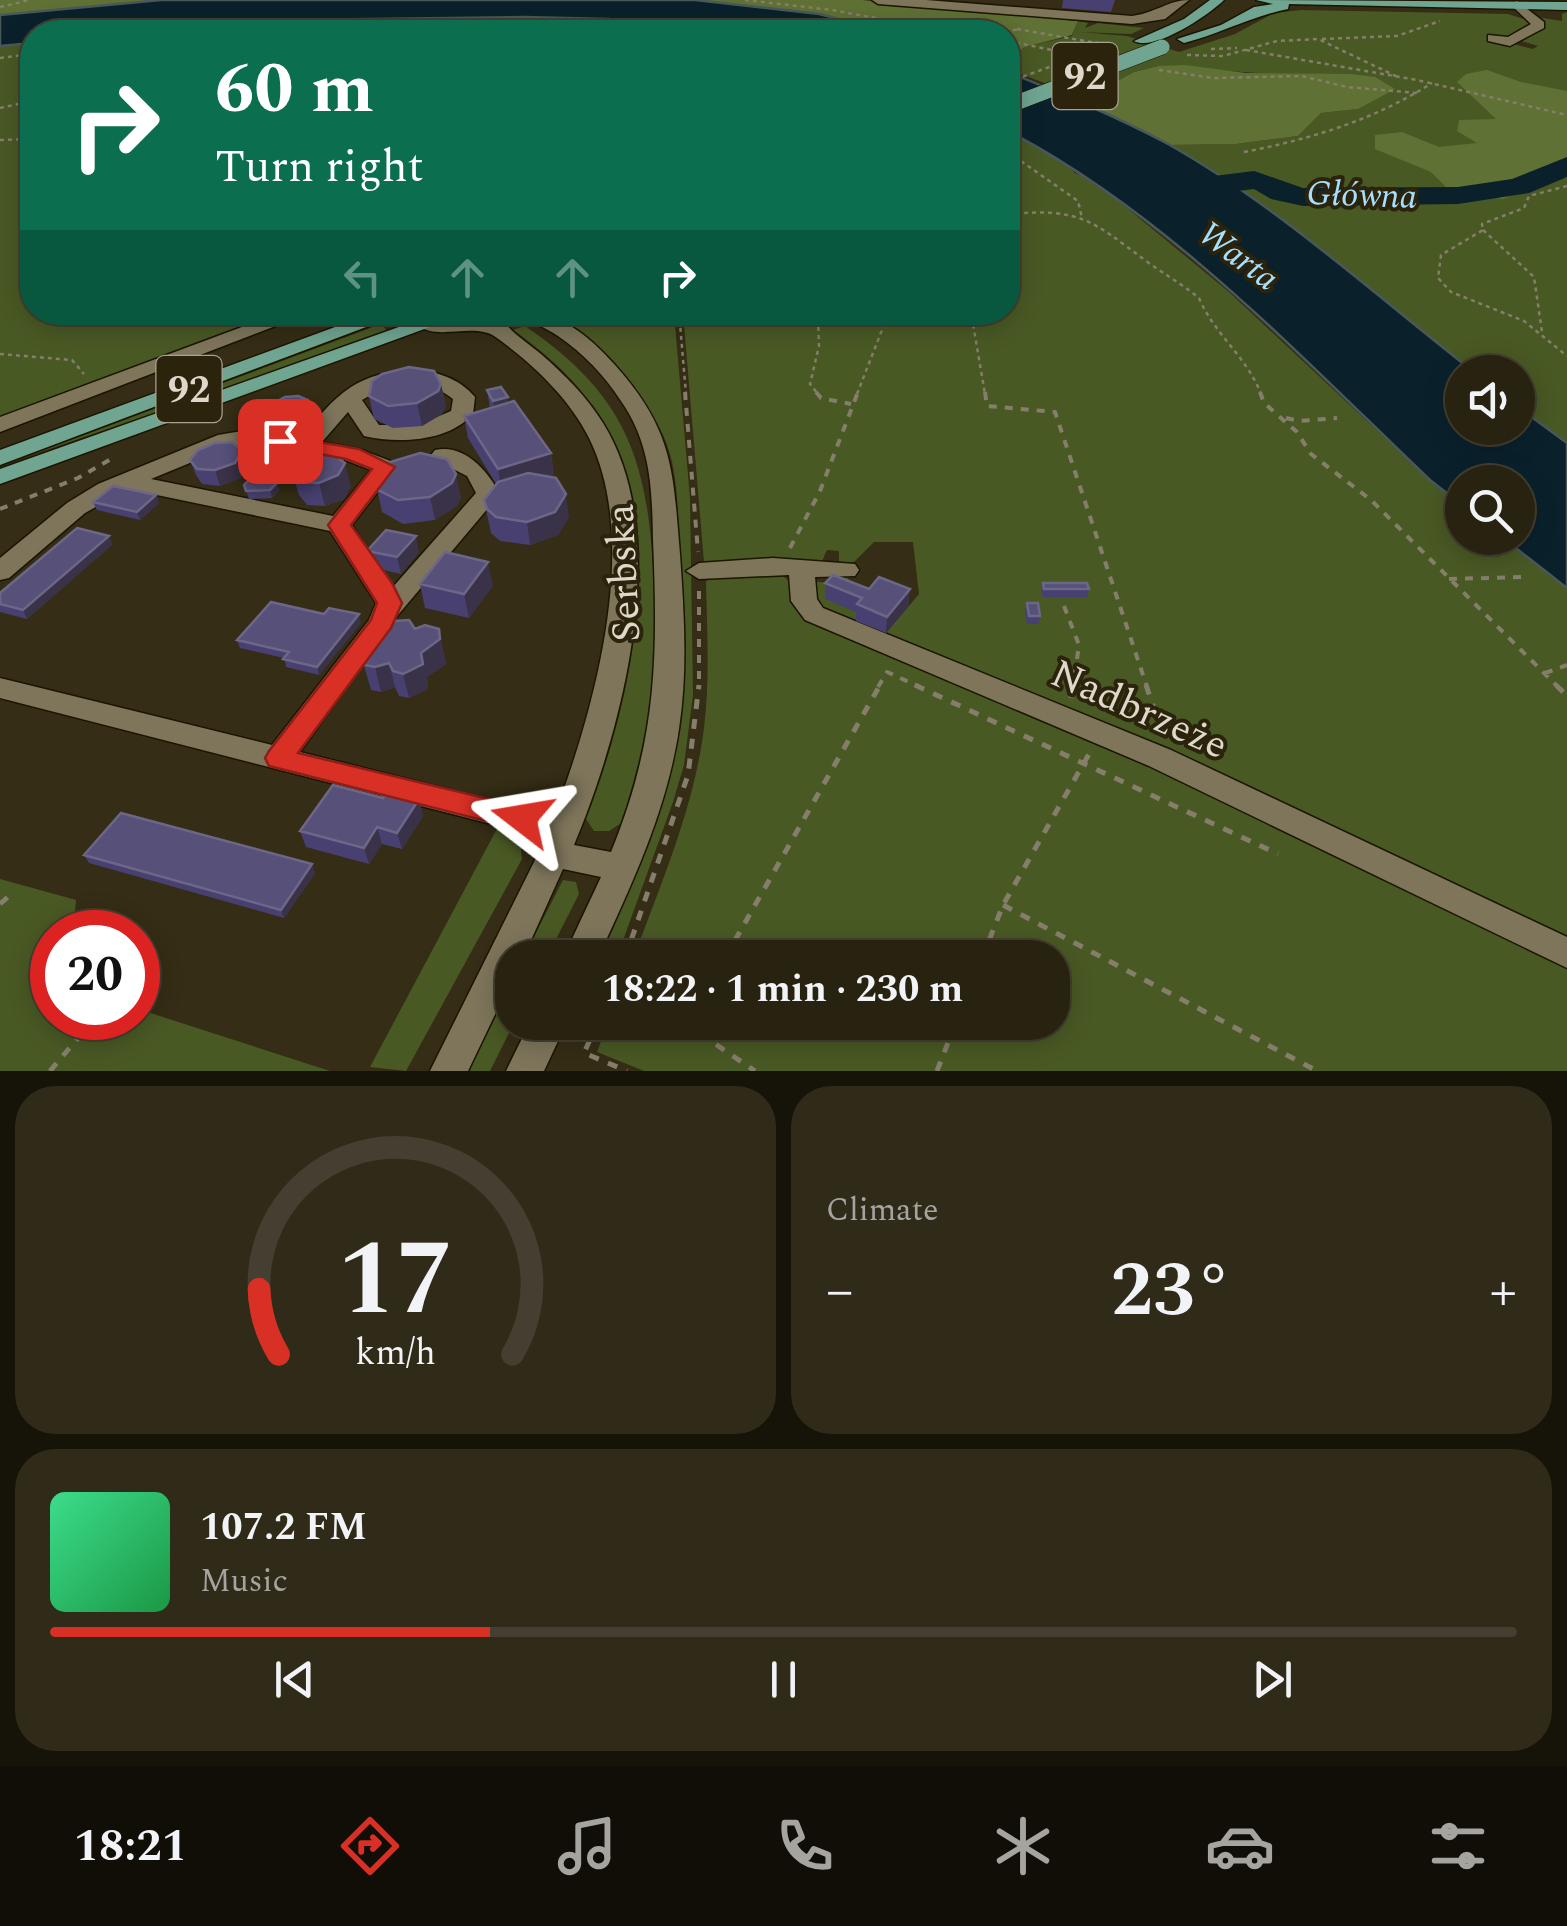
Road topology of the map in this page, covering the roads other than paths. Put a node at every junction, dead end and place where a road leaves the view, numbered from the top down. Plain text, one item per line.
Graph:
1 (878, 0) edge
2 (1183, 0) edge
3 (1218, 0) edge
4 (1246, 0) edge
5 (1262, 0) edge
6 (1314, 3) junction
7 (1517, 5) junction
8 (1535, 5) junction
9 (1567, 6) edge
10 (1108, 19) junction
11 (1553, 20) dead end
12 (1493, 38) dead end
13 (1184, 39) junction
14 (1160, 40) junction
15 (1020, 85) edge
16 (1020, 101) edge
17 (266, 325) edge
18 (363, 325) edge
19 (428, 325) edge
20 (499, 325) edge
21 (549, 325) edge
22 (350, 398) junction
23 (462, 414) junction
24 (0, 425) edge
25 (306, 446) junction
26 (0, 458) edge
27 (414, 461) junction
28 (0, 477) edge
29 (126, 481) junction
30 (339, 525) junction
31 (787, 566) junction
32 (846, 570) dead end
33 (698, 571) road end
34 (0, 572) edge
35 (386, 612) junction
36 (0, 688) edge
37 (279, 758) junction
38 (554, 854) junction
39 (622, 868) junction
40 (588, 940) edge
41 (1567, 953) edge
42 (542, 1040) edge
43 (532, 1069) edge
44 (449, 1071) edge

1 - 10 street
2 - 10 street
3 - 14 main road, 92
4 - 13 main road, 92
5 - 6 main road
6 - 7 main road
6 - 13 main road
7 - 8 main road
7 - 12 street
8 - 9 main road
8 - 11 street
10 - 14 street
13 - 14 main road, 92
14 - 15 main road, 92, bridge
14 - 16 main road, 92, bridge
17 - 24 street
18 - 26 main road, 92
19 - 28 main road, 92
20 - 38 street, Serbska
21 - 39 street, Serbska
22 - 23 street
22 - 23 street
22 - 25 street
23 - 27 street
25 - 27 street
25 - 29 street
27 - 30 street
27 - 35 street
29 - 30 street
29 - 34 street
30 - 35 street
31 - 32 street
31 - 33 street
31 - 41 street, Nadbrzeże
35 - 37 street
36 - 37 street
37 - 38 street
38 - 39 street
38 - 44 street, Serbska
39 - 40 street, Serbska
42 - 43 street

